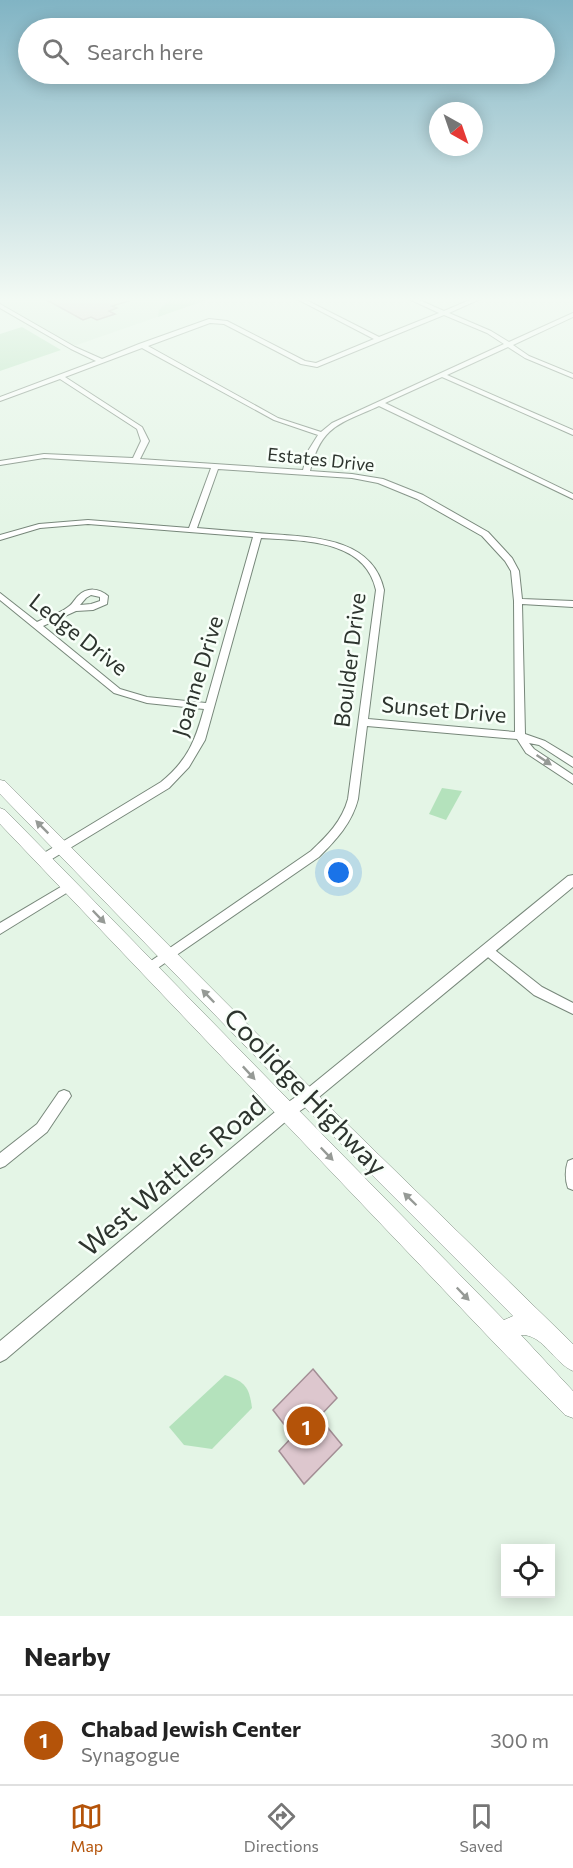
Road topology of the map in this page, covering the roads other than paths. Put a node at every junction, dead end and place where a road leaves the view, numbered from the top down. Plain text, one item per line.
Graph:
1 (68, 374) edge
2 (194, 374) edge
3 (442, 375) joint
4 (61, 377) junction
5 (0, 399) edge
6 (379, 403) junction
7 (573, 433) edge
8 (321, 434) junction
9 (136, 460) junction
10 (0, 463) edge
11 (215, 466) junction
12 (306, 472) junction
13 (573, 497) edge
14 (192, 530) junction
15 (258, 535) junction
16 (0, 538) edge
17 (0, 596) edge
18 (518, 601) junction
19 (573, 604) edge
20 (74, 608) dead end
21 (36, 626) junction
22 (209, 706) junction
23 (364, 722) junction
24 (520, 736) junction
25 (573, 763) edge
26 (573, 780) edge
27 (0, 785) edge
28 (0, 814) edge
29 (62, 848) junction
30 (43, 859) junction
31 (573, 880) edge
32 (69, 886) junction
33 (0, 929) edge
34 (488, 950) junction
35 (168, 956) junction
36 (149, 969) junction
37 (573, 1009) edge
38 (64, 1096) dead end
39 (308, 1097) junction
40 (286, 1112) junction
41 (0, 1161) edge
42 (573, 1166) edge
43 (573, 1183) edge
44 (543, 1330) junction
45 (509, 1342) junction
46 (0, 1353) edge
47 (573, 1360) edge
48 (573, 1407) edge

1 - 4 street
2 - 8 street
3 - 6 street
3 - 7 street
4 - 5 street
4 - 9 street
6 - 8 street
6 - 13 street
8 - 12 street
9 - 10 street, Estates Drive
9 - 11 street, Estates Drive
11 - 12 street, Estates Drive
11 - 14 street
12 - 18 street, Estates Drive
14 - 15 street, Boulder Drive
14 - 16 street, Boulder Drive
15 - 22 street, Joanne Drive
15 - 23 street, Boulder Drive
17 - 21 street, Ledge Drive
18 - 19 street
18 - 24 street, Estates Drive
20 - 21 street
21 - 22 street, Ledge Drive
22 - 29 street, Joanne Drive
23 - 24 street, Sunset Drive
23 - 35 street, Boulder Drive
24 - 25 street
24 -> 26 street
29 -> 27 main road, Coolidge Highway
28 - 30 main road, Coolidge Highway
29 - 30 street, Joanne Drive
29 - 35 main road, Coolidge Highway
30 - 32 main road, Coolidge Highway
31 - 34 street, West Wattles Road
32 - 33 street
32 -> 36 main road, Coolidge Highway
34 - 37 street
34 - 39 street, West Wattles Road
35 - 36 street, Boulder Drive
39 -> 35 main road, Coolidge Highway
36 -> 40 main road, Coolidge Highway
38 - 41 street
39 - 40 street, West Wattles Road
44 -> 39 main road, Coolidge Highway
40 -> 45 main road, Coolidge Highway
40 - 46 street, West Wattles Road
42 - 43 street
44 - 45 main road
44 - 47 main road, Coolidge Highway
45 - 48 main road, Coolidge Highway

